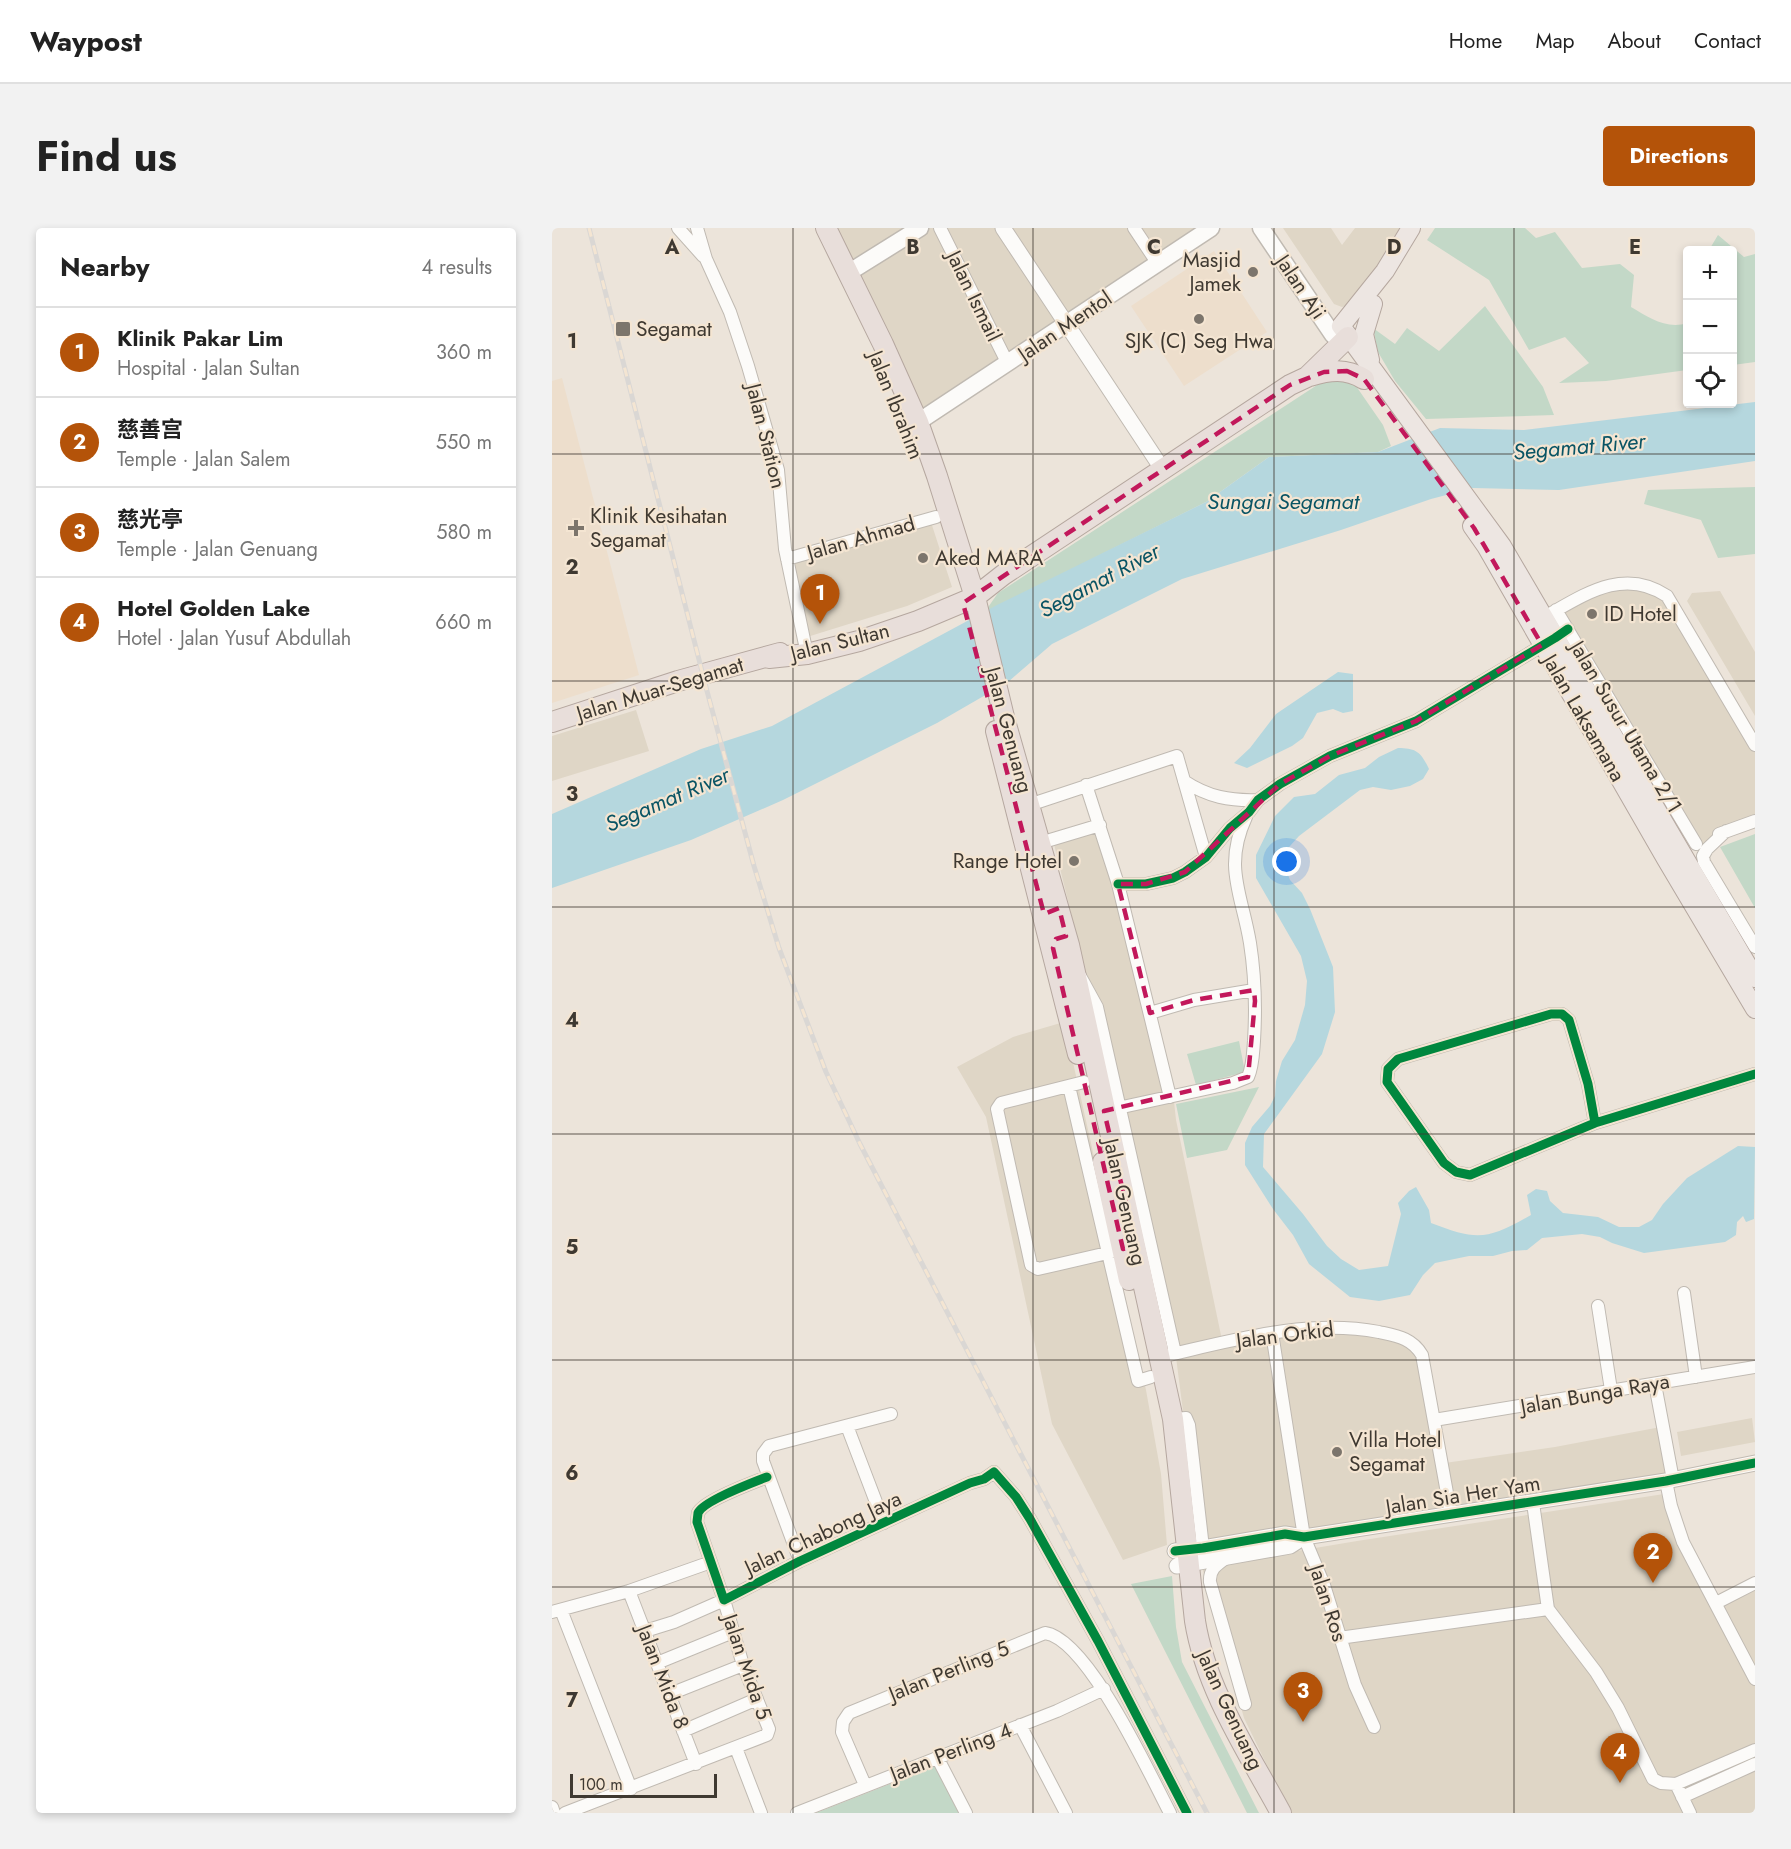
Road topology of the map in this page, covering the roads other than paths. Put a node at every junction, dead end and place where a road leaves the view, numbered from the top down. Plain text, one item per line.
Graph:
1 (678, 228) edge
2 (697, 228) edge
3 (814, 228) edge
4 (826, 228) edge
5 (920, 228) edge
6 (940, 228) edge
7 (1003, 228) edge
8 (1134, 228) edge
9 (1211, 228) edge
10 (1261, 228) edge
11 (1272, 228) edge
12 (1411, 228) edge
13 (1424, 228) edge
14 (706, 259) junction
15 (1158, 264) junction
16 (848, 273) junction
17 (1373, 304) junction
18 (1066, 325) junction
19 (1341, 336) junction
20 (1008, 364) junction
21 (1370, 378) junction
22 (1299, 381) junction
23 (918, 422) junction
24 (1163, 470) junction
25 (936, 517) junction
26 (787, 559) junction
27 (969, 600) junction
28 (1543, 618) junction
29 (1555, 637) junction
30 (805, 649) junction
31 (769, 658) joint
32 (552, 722) edge
33 (1000, 725) junction
34 (1755, 745) edge
35 (1184, 781) junction
36 (1086, 785) junction
37 (1258, 800) junction
38 (1029, 805) junction
39 (1249, 812) junction
40 (1755, 821) edge
41 (1100, 825) junction
42 (1726, 831) junction
43 (1040, 843) junction
44 (1696, 844) junction
45 (1209, 854) junction
46 (1673, 856) junction
47 (1234, 870) junction
48 (1118, 884) junction
49 (1050, 906) junction
50 (1061, 946) junction
51 (1755, 947) edge
52 (1750, 975) edge
53 (1254, 990) junction
54 (1755, 1009) edge
55 (1150, 1013) junction
56 (1755, 1074) edge
57 (1077, 1084) junction
58 (1170, 1097) junction
59 (1112, 1110) junction
60 (1596, 1123) junction
61 (1122, 1249) junction
62 (1684, 1293) dead end
63 (1598, 1306) dead end
64 (1272, 1333) junction
65 (1168, 1355) junction
66 (1755, 1367) edge
67 (1696, 1377) junction
68 (1654, 1384) junction
69 (1611, 1390) junction
70 (891, 1414) dead end
71 (1434, 1420) junction
72 (847, 1426) junction
73 (1755, 1463) edge
74 (768, 1477) junction
75 (1669, 1480) junction
76 (1533, 1503) junction
77 (1451, 1515) junction
78 (884, 1524) junction
79 (1304, 1538) junction
80 (1187, 1556) junction
81 (1227, 1557) junction
82 (711, 1562) junction
83 (800, 1562) junction
84 (1755, 1583) edge
85 (629, 1591) junction
86 (724, 1600) junction
87 (1716, 1603) junction
88 (1548, 1609) junction
89 (556, 1611) edge
90 (645, 1631) junction
91 (733, 1632) junction
92 (1339, 1638) junction
93 (657, 1663) junction
94 (743, 1665) junction
95 (1755, 1679) edge
96 (1104, 1689) junction
97 (670, 1694) junction
98 (757, 1699) junction
99 (1245, 1704) dead end
100 (1020, 1725) junction
101 (1374, 1727) dead end
102 (683, 1731) junction
103 (735, 1748) junction
104 (1755, 1750) edge
105 (937, 1756) junction
106 (696, 1764) junction
107 (1755, 1764) edge
108 (865, 1785) junction
109 (1676, 1785) junction
110 (631, 1789) junction
111 (1682, 1797) junction
112 (552, 1807) edge
113 (554, 1813) edge
114 (565, 1813) edge
115 (760, 1813) edge
116 (797, 1813) edge
117 (966, 1813) edge
118 (1066, 1813) edge
119 (1170, 1813) edge
120 (1187, 1813) edge
121 (1267, 1813) edge
122 (1281, 1813) edge
123 (1690, 1813) edge

1 - 14 street, Jalan Station
2 - 14 street, Jalan Station
3 - 25 highway, Jalan Ibrahim
4 - 16 highway, Jalan Ibrahim
5 - 16 main road
6 - 20 street, Jalan Ismail
7 - 18 street
8 - 15 street
9 - 15 main road, Jalan Mentol
10 - 19 main road, Jalan Aji
11 - 19 main road, Jalan Aji
12 - 19 main road
13 - 17 main road
14 - 26 street, Jalan Station
15 - 18 main road, Jalan Mentol
16 - 23 highway, Jalan Ibrahim
17 - 19 main road
17 - 21 main road
18 - 20 main road, Jalan Mentol
18 - 24 street
19 - 21 main road, Jalan Laksamana
19 - 22 highway, Jalan Sultan
20 - 23 main road, Jalan Mentol
21 - 22 highway
21 - 28 main road, Jalan Laksamana
22 - 24 highway, Jalan Sultan
23 - 27 highway, Jalan Ibrahim
24 - 27 highway, Jalan Sultan
25 - 26 street, Jalan Ahmad
25 - 27 highway, Jalan Ibrahim
26 - 30 street, Jalan Station
27 - 30 highway, Jalan Sultan
27 - 33 highway, Jalan Genuang
28 - 29 main road, Jalan Laksamana
28 - 34 street
29 - 37 street
29 - 44 street, Jalan Susur Utama 2/1
29 - 46 main road, Jalan Laksamana
30 - 31 highway, Jalan Sultan
31 - 32 highway, Jalan Muar-Segamat
33 - 38 highway, Jalan Genuang
33 - 49 highway, Jalan Genuang
35 - 36 street
35 - 37 street
35 - 45 street
36 - 38 street
36 - 41 street
37 - 39 street
38 - 43 highway, Jalan Genuang
39 - 45 street
39 - 47 street
40 - 42 street
41 - 43 street
41 - 48 street
42 - 44 street
42 - 51 street
43 - 49 highway, Jalan Genuang
44 - 46 street
45 - 47 street
45 - 48 street
46 - 52 main road, Jalan Laksamana
47 - 53 street
48 - 55 street
49 - 50 highway, Jalan Genuang
50 - 57 highway, Jalan Genuang
50 - 59 highway, Jalan Genuang
52 - 54 main road, Jalan Laksamana
53 - 55 street
53 - 58 street
55 - 58 street
56 - 60 street
57 - 61 highway, Jalan Genuang
57 - 61 street
58 - 59 street
59 - 61 highway, Jalan Genuang
59 - 65 street
60 - 60 street
61 - 65 highway, Jalan Genuang
61 - 80 highway, Jalan Genuang
62 - 67 street
63 - 69 street
64 - 65 street, Jalan Orkid
64 - 71 street, Jalan Orkid
64 - 79 street, Jalan Ros
65 - 80 highway, Jalan Genuang
66 - 67 street, Jalan Bunga Raya
67 - 68 street, Jalan Bunga Raya
68 - 69 street, Jalan Bunga Raya
68 - 75 street
69 - 71 street, Jalan Bunga Raya
70 - 72 street
71 - 77 street, Jalan Orkid
72 - 74 street
72 - 78 street
73 - 75 street, Jalan Sia Her Yam
74 - 82 street, Jalan Chabong Jaya
74 - 83 street
75 - 76 street, Jalan Sia Her Yam
75 - 87 street
76 - 77 street, Jalan Sia Her Yam
76 - 88 street
77 - 79 street, Jalan Sia Her Yam
78 - 83 street, Jalan Chabong Jaya
78 - 120 street, Jalan Chabong Jaya
79 - 80 street, Jalan Sia Her Yam
79 - 81 street, Jalan Sia Her Yam
79 - 92 street, Jalan Ros
80 - 81 street, Jalan Sia Her Yam
80 - 121 highway, Jalan Genuang
80 - 122 highway, Jalan Genuang
81 - 99 street
82 - 85 street
82 - 86 street, Jalan Chabong Jaya
83 - 86 street, Jalan Chabong Jaya
84 - 87 street
85 - 89 street
85 - 90 street, Jalan Mida 8
86 - 90 street
86 - 91 street, Jalan Mida 5
87 - 95 street
88 - 92 street
88 - 109 street
89 - 110 street
90 - 93 street, Jalan Mida 8
91 - 93 street
91 - 94 street, Jalan Mida 5
92 - 101 street, Jalan Ros
93 - 97 street, Jalan Mida 8
94 - 97 street
94 - 98 street, Jalan Mida 5
96 - 100 street, Jalan Perling 4
96 - 108 street, Jalan Perling 5
96 - 119 street, Jalan Perling 5
97 - 102 street, Jalan Mida 8
98 - 102 street
98 - 103 street, Jalan Mida 5
100 - 105 street, Jalan Perling 4
100 - 118 street
102 - 106 street, Jalan Mida 8
103 - 106 street
103 - 115 street
104 - 109 street
105 - 108 street, Jalan Perling 4
105 - 117 street
106 - 110 street
107 - 111 street
108 - 116 street, Jalan Perling 4
109 - 111 street
110 - 114 street
111 - 123 street
112 - 113 street

